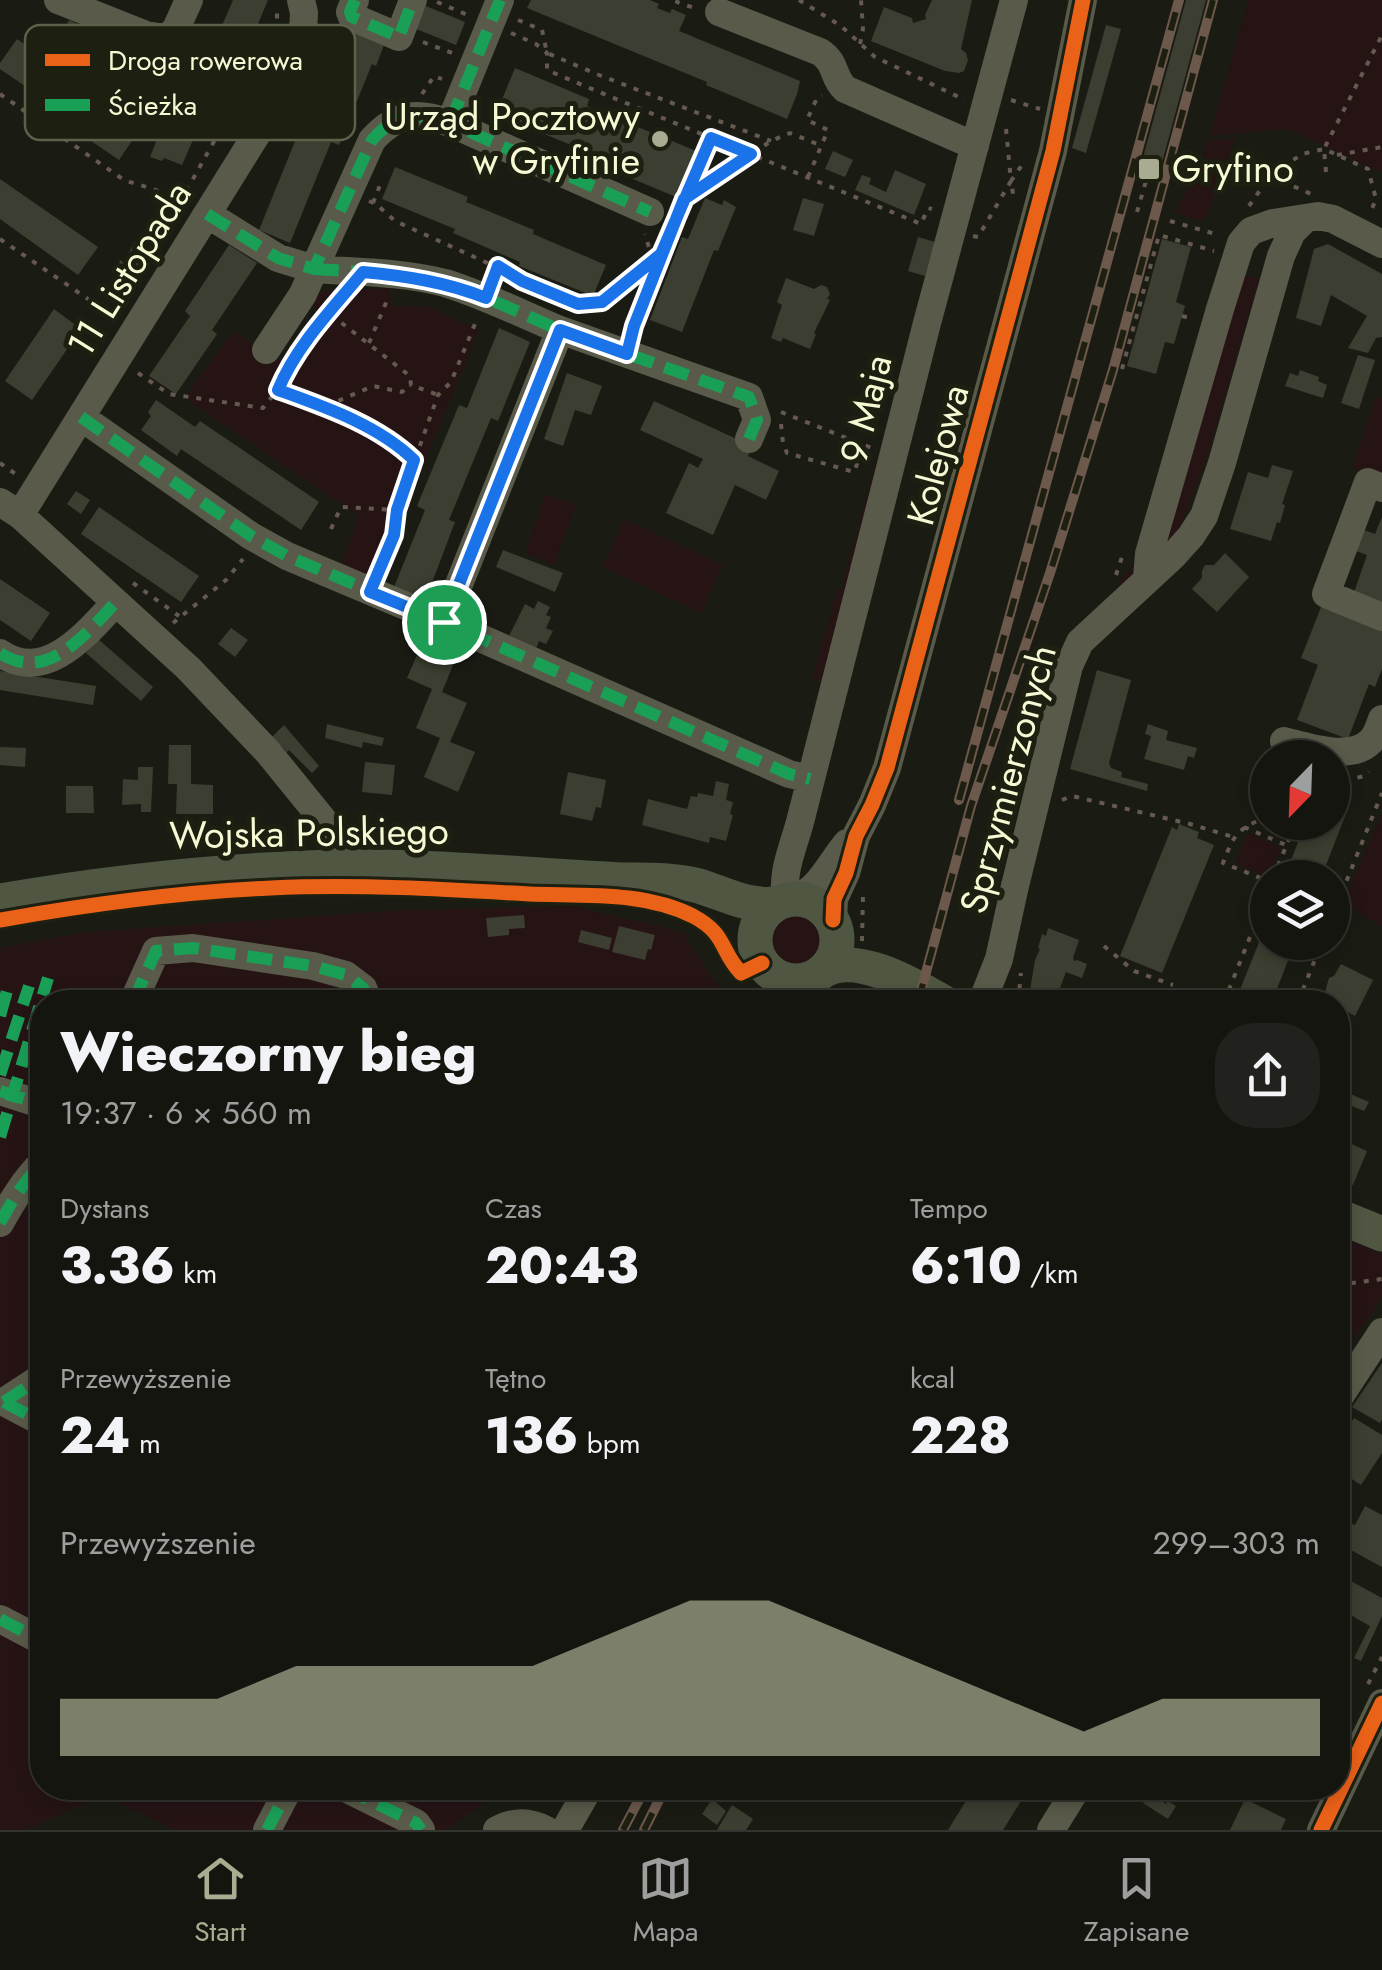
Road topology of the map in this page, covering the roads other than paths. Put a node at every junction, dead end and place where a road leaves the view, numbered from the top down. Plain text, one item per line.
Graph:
1 (58, 0) edge
2 (188, 0) edge
3 (302, 0) edge
4 (354, 0) edge
5 (413, 0) edge
6 (1014, 0) edge
7 (1083, 0) edge
8 (719, 12) dead end
9 (497, 18) edge
10 (121, 25) edge
11 (178, 25) edge
12 (303, 25) edge
13 (450, 123) junction
14 (252, 140) edge
15 (970, 144) junction
16 (648, 211) road end
17 (207, 214) junction
18 (1304, 220) junction
19 (1371, 238) edge
20 (314, 269) junction
21 (560, 330) junction
22 (266, 350) dead end
23 (81, 417) junction
24 (749, 439) dead end
25 (1382, 488) edge
26 (10, 508) edge
27 (1147, 578) junction
28 (115, 603) junction
29 (1382, 617) edge
30 (444, 622) junction
31 (0, 653) edge
32 (1380, 726) edge
33 (1350, 750) edge
34 (810, 780) junction
35 (856, 836) junction
36 (333, 868) junction
37 (621, 880) junction
38 (0, 900) edge
39 (785, 901) junction
40 (844, 931) junction
41 (755, 942) junction
42 (900, 978) junction
43 (818, 982) edge
44 (782, 988) edge
45 (138, 990) edge
46 (363, 990) edge
47 (922, 990) edge
48 (987, 990) edge
49 (0, 1091) edge
50 (30, 1100) edge
51 (30, 1177) edge
52 (4, 1206) edge
53 (1350, 1221) edge
54 (1382, 1234) edge
55 (1382, 1332) edge
56 (1350, 1381) edge
57 (30, 1385) edge
58 (1, 1404) edge
59 (30, 1417) edge
60 (0, 1619) edge
61 (30, 1635) edge
62 (1382, 1703) edge
63 (1350, 1757) edge
64 (283, 1800) edge
65 (369, 1800) edge
66 (581, 1800) edge
67 (1070, 1800) edge
68 (1332, 1800) edge
69 (267, 1830) edge
70 (421, 1830) edge
71 (497, 1830) edge
72 (546, 1830) edge
73 (565, 1830) edge
74 (1051, 1830) edge
75 (1321, 1830) edge

1 - 10 street
2 - 11 street
3 - 12 street, 11 Listopada
4 - 5 street
6 - 15 street, 9 Maja
7 - 35 street, Kolejowa
8 - 15 street
9 - 13 street
13 - 16 street
13 - 20 street
14 - 17 street, 11 Listopada
15 - 34 street, 9 Maja
17 - 20 street
17 - 23 street, 11 Listopada
18 - 19 street
18 - 27 street, Sprzymierzonych
18 - 27 street
20 - 21 street
20 - 22 street
21 - 24 street
21 - 30 street
23 - 26 street, 11 Listopada
23 - 30 street
25 - 29 street
26 - 28 street
27 - 48 street, Sprzymierzonych
28 - 31 street
28 - 36 street
30 - 34 street
32 - 33 street
34 - 39 street, 9 Maja
35 - 39 street, Kolejowa
35 - 40 street, Kolejowa
36 - 37 main road, Wojska Polskiego
36 - 38 main road, Wojska Polskiego
37 - 39 main road, Wojska Polskiego
37 - 41 main road, Wojska Polskiego
39 - 40 main road
39 - 41 main road
40 - 42 main road
40 - 43 main road
41 - 44 main road
42 - 43 main road
42 - 47 main road
43 - 44 main road
45 - 46 street
49 - 50 street
51 - 52 street
53 - 54 main road
55 - 56 street
57 - 58 street
58 - 59 street
60 - 61 street
62 - 63 street
64 - 69 street
65 - 70 street
66 - 73 street
67 - 74 street
68 - 75 street
71 - 72 street

